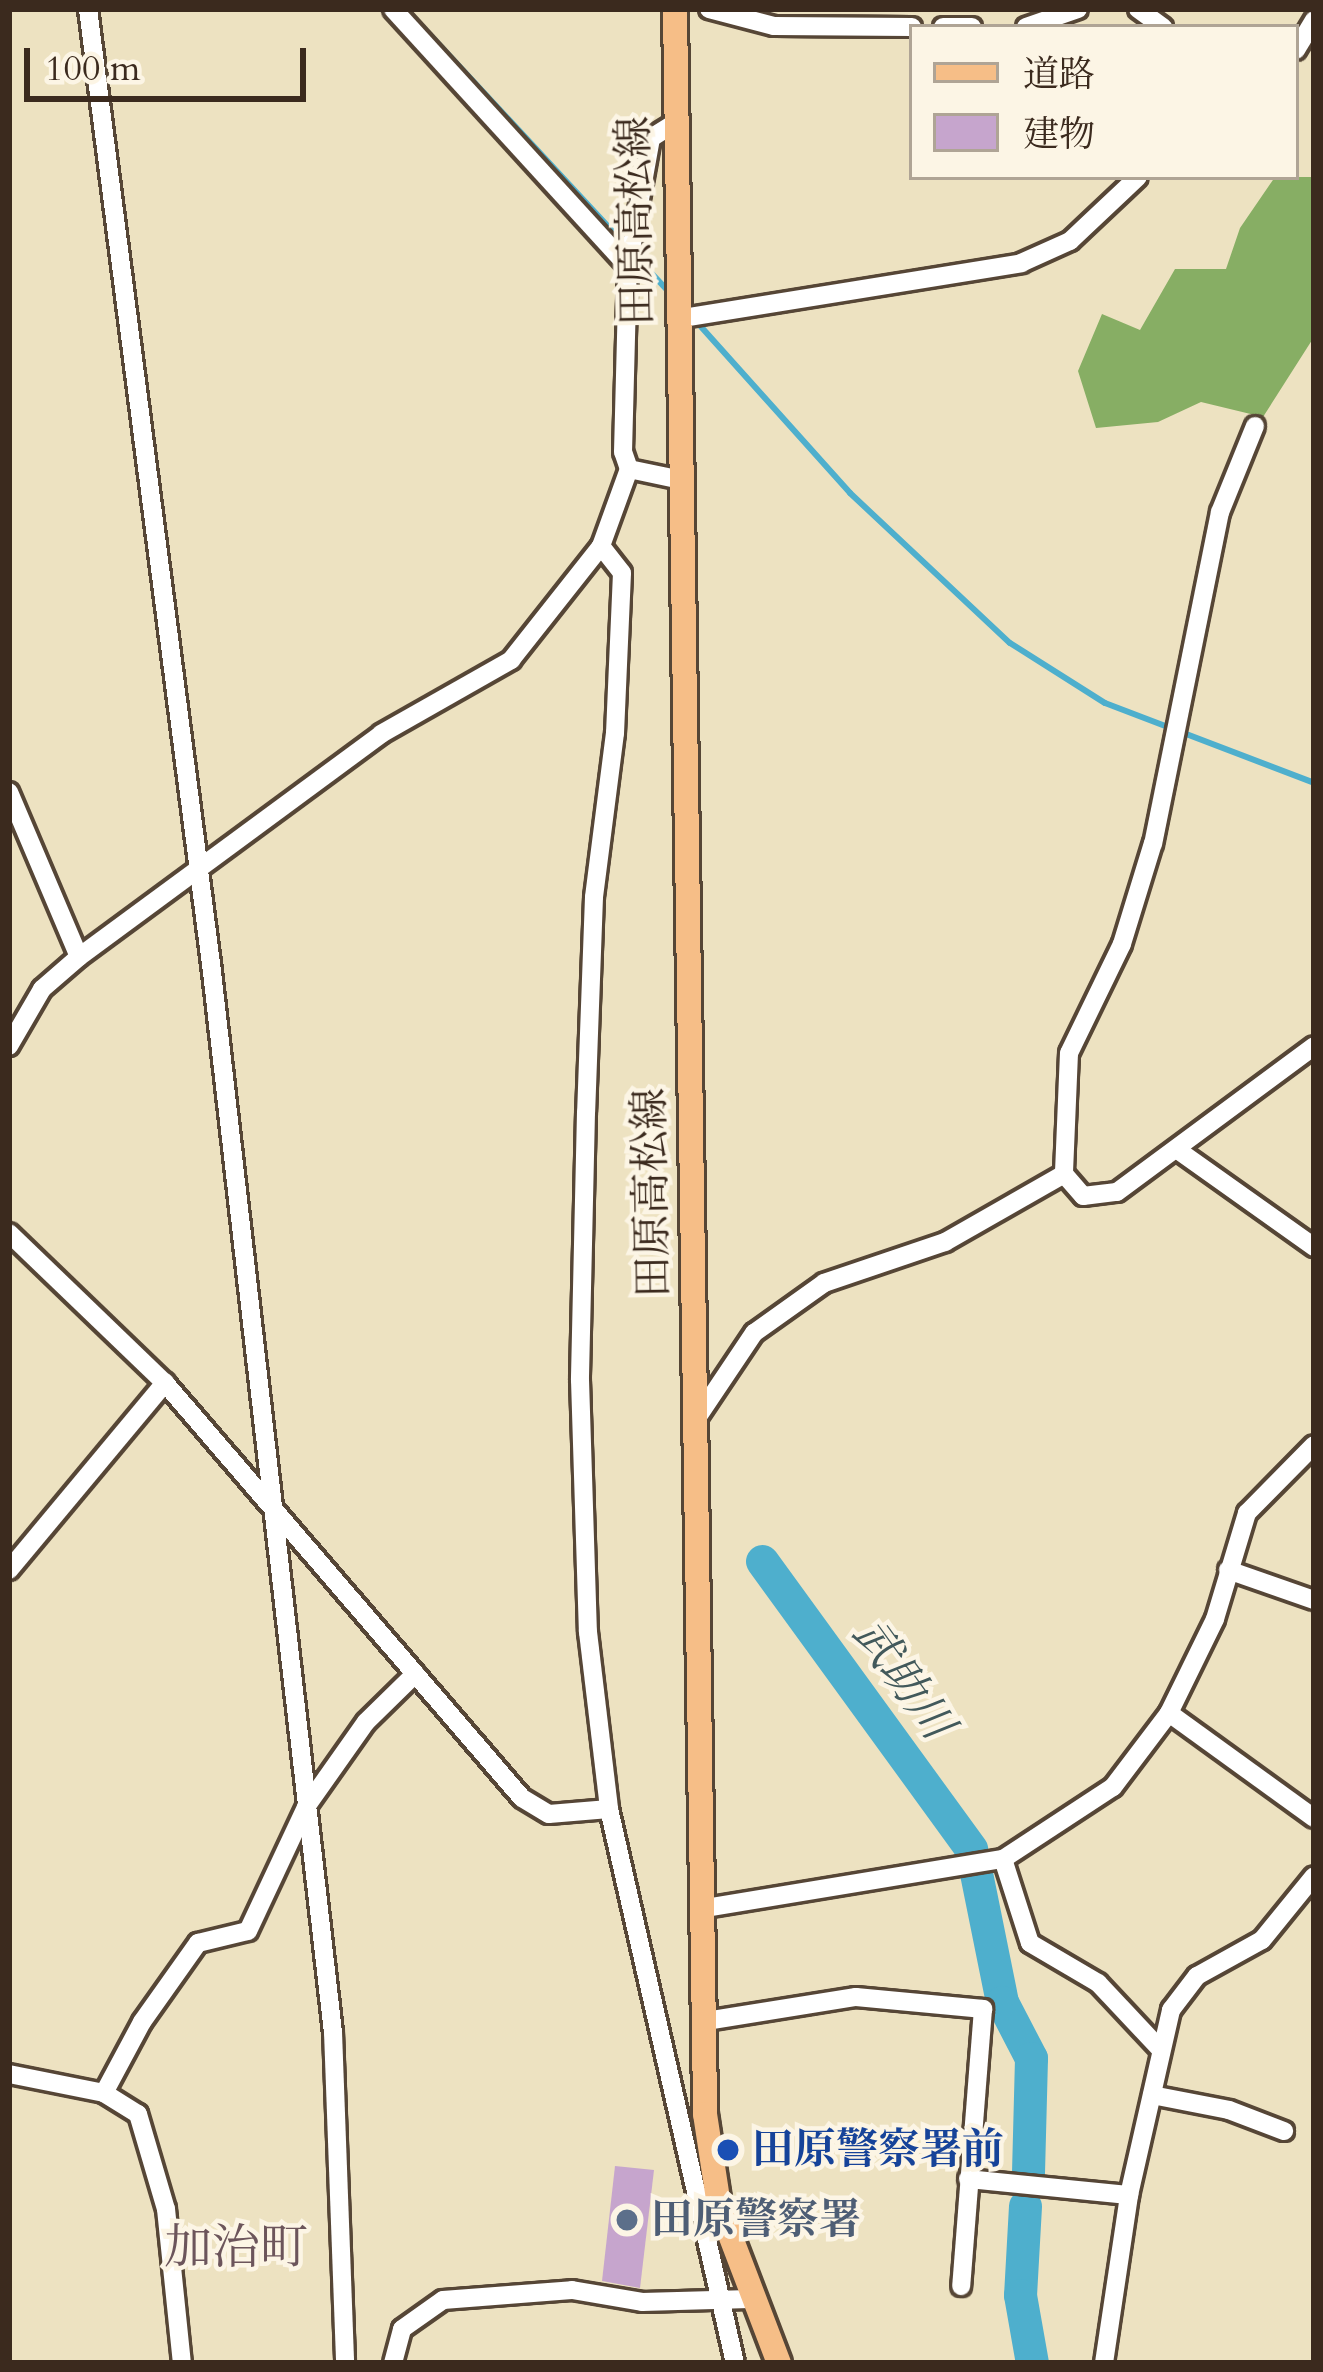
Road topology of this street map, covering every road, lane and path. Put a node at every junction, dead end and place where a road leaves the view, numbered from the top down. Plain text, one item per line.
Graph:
1 (88, 9) edge
2 (394, 9) edge
3 (676, 9) edge
4 (709, 9) edge
5 (1078, 9) edge
6 (1035, 24) edge
7 (909, 27) edge
8 (673, 124) junction
9 (1135, 180) edge
10 (628, 266) junction
11 (676, 319) junction
12 (1255, 426) dead end
13 (629, 469) junction
14 (681, 480) junction
15 (601, 546) junction
16 (9, 792) edge
17 (195, 875) junction
18 (79, 957) junction
19 (9, 1046) edge
20 (1314, 1046) edge
21 (1180, 1151) junction
22 (1064, 1174) junction
23 (9, 1233) edge
24 (1314, 1247) edge
25 (165, 1383) junction
26 (694, 1423) junction
27 (1314, 1445) edge
28 (266, 1498) junction
29 (9, 1570) edge
30 (1228, 1570) junction
31 (1314, 1600) edge
32 (415, 1674) junction
33 (1169, 1713) junction
34 (306, 1807) junction
35 (609, 1809) junction
36 (1314, 1818) edge
37 (1003, 1859) junction
38 (1314, 1876) edge
39 (706, 1908) junction
40 (706, 2020) junction
41 (1158, 2047) junction
42 (9, 2074) edge
43 (104, 2093) junction
44 (1152, 2095) junction
45 (1284, 2131) dead end
46 (968, 2179) junction
47 (1130, 2195) junction
48 (710, 2206) junction
49 (961, 2285) dead end
50 (750, 2299) junction
51 (720, 2302) junction
52 (182, 2363) edge
53 (345, 2363) edge
54 (393, 2363) edge
55 (735, 2363) edge
56 (779, 2363) edge
57 (1104, 2363) edge

1 - 17 street
2 - 10 street
3 - 8 main road, 田原高松線
4 - 7 street
5 - 6 street
8 - 10 street
8 - 11 main road, 田原高松線
9 - 11 street
10 - 13 street
11 - 14 main road, 田原高松線
12 - 22 street
13 - 14 street
13 - 15 street
14 - 26 main road, 田原高松線
15 - 17 street
15 - 35 street
16 - 18 street
17 - 18 street
17 - 28 street
18 - 19 street
20 - 21 street
21 - 22 street
21 - 24 street
22 - 26 street
23 - 25 street
25 - 28 street
25 - 29 street
26 - 39 main road, 田原高松線
27 - 30 street
28 - 32 street
28 - 34 street
30 - 31 street
30 - 33 street
32 - 34 street
32 - 35 street
33 - 36 street
33 - 37 street
34 - 43 street
34 - 53 street
35 - 48 street
37 - 39 street
37 - 41 street
38 - 41 street
39 - 40 main road, 田原高松線
40 - 46 street
40 - 48 main road, 田原高松線
41 - 44 street
42 - 43 street
43 - 52 street
44 - 45 street
44 - 47 street
46 - 47 street
46 - 49 street
47 - 57 street
48 - 50 main road, 田原高松線
48 - 51 street
50 - 51 street
50 - 56 main road, 田原高松線
51 - 54 street
51 - 55 street

